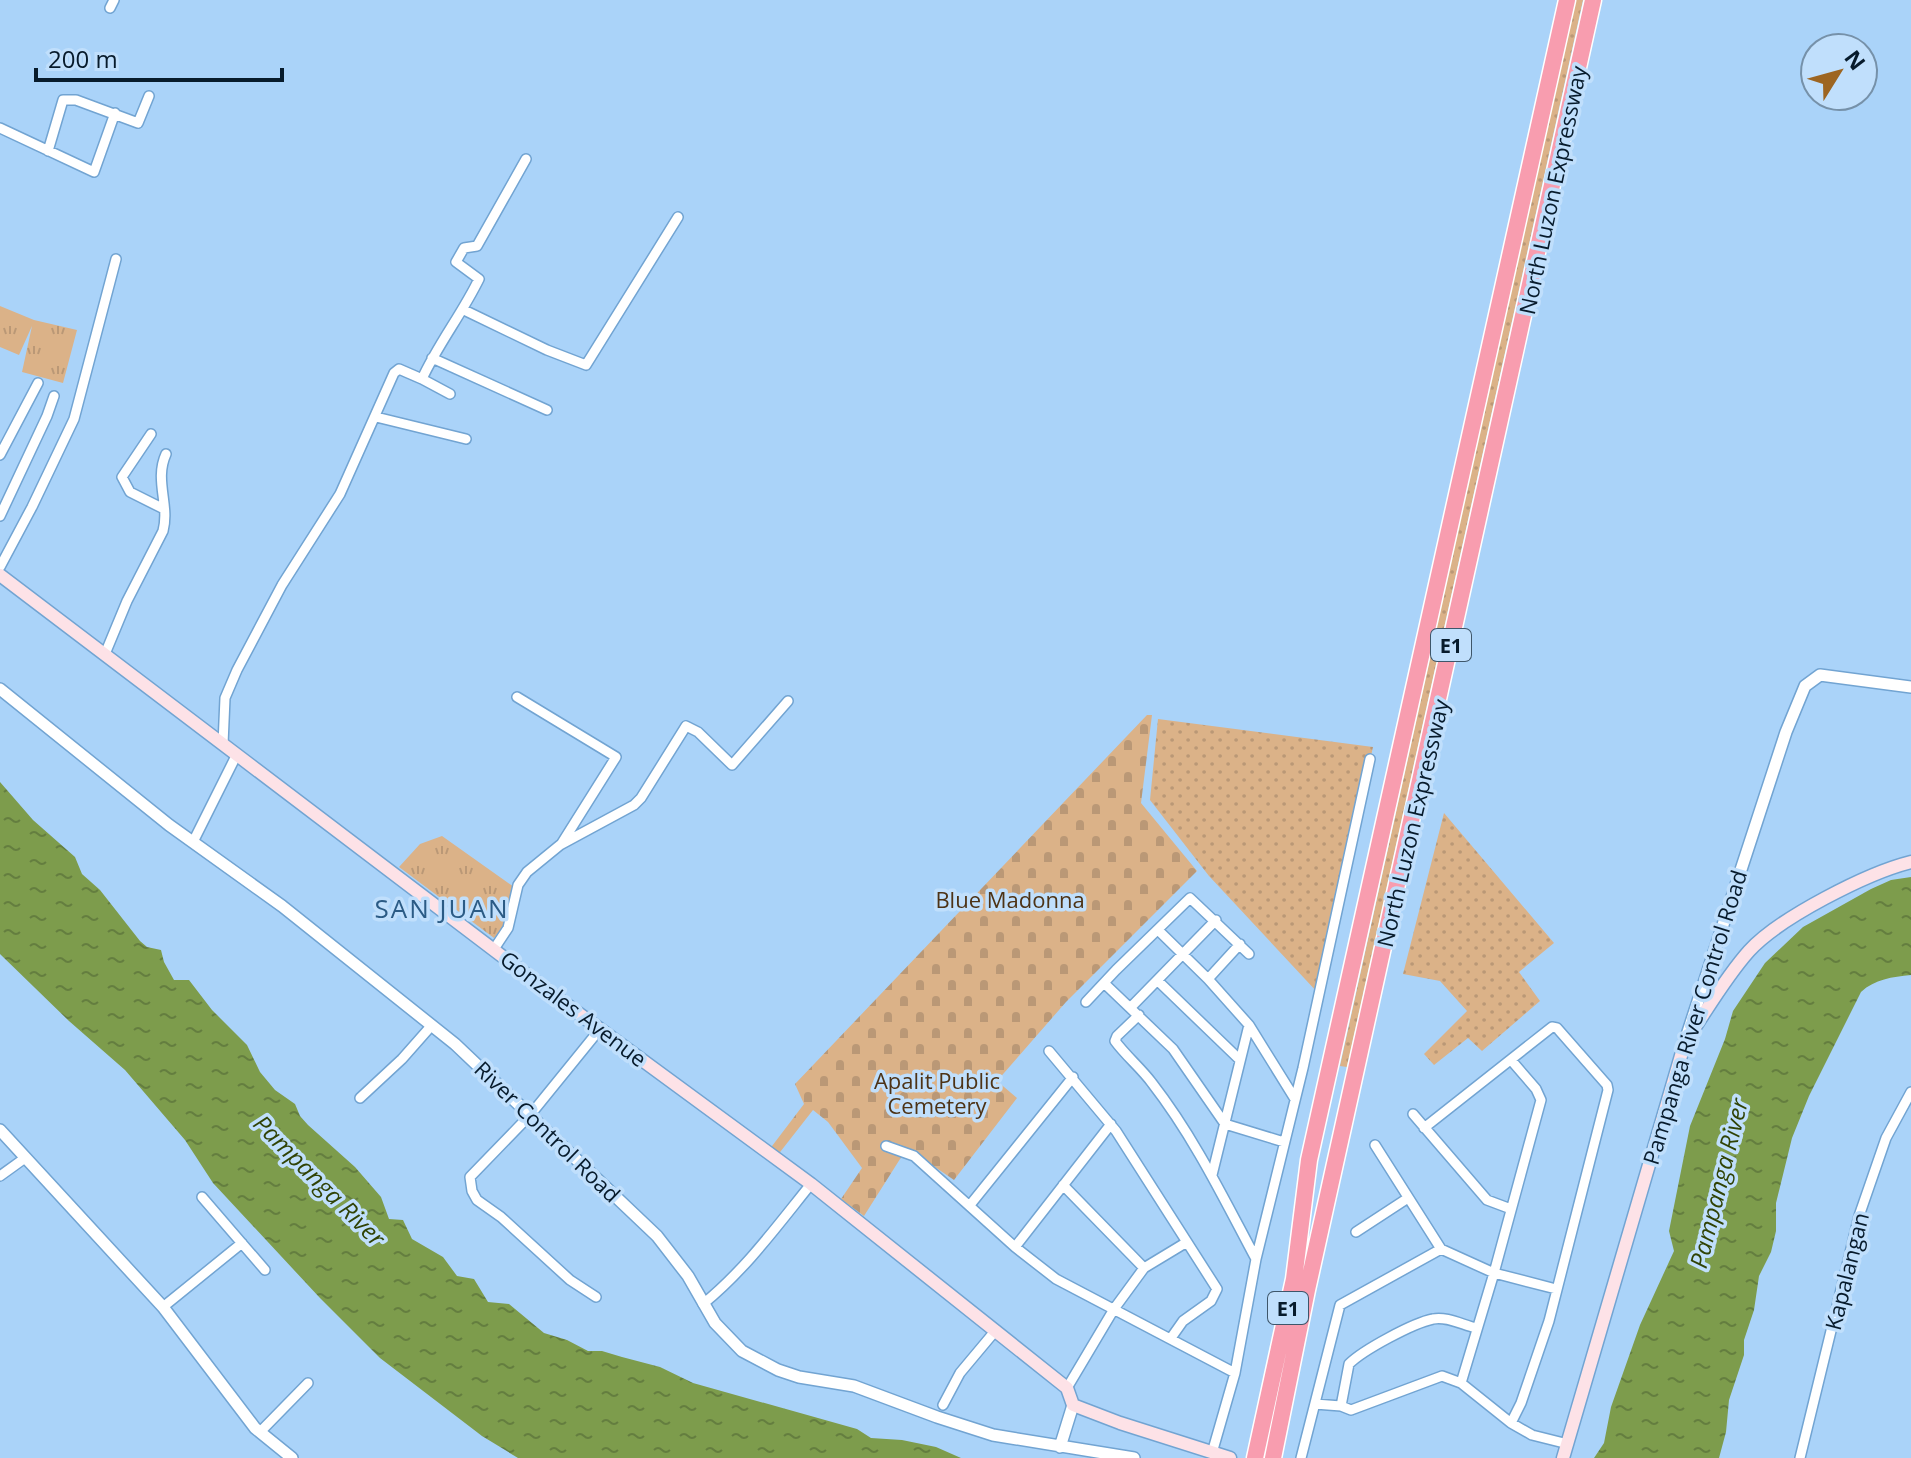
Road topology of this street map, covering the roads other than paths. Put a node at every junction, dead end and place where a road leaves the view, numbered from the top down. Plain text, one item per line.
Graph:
1 (1567, 0) edge
2 (1593, 0) edge
3 (149, 96) dead end
4 (115, 113) junction
5 (0, 128) edge
6 (48, 151) junction
7 (526, 159) dead end
8 (678, 217) dead end
9 (116, 259) dead end
10 (464, 310) junction
11 (432, 358) junction
12 (422, 379) junction
13 (38, 383) dead end
14 (450, 394) dead end
15 (54, 396) dead end
16 (547, 410) dead end
17 (376, 417) junction
18 (151, 434) dead end
19 (466, 439) dead end
20 (166, 454) dead end
21 (0, 455) edge
22 (164, 509) junction
23 (0, 516) edge
24 (0, 567) edge
25 (0, 575) edge
26 (105, 654) junction
27 (1911, 687) edge
28 (0, 689) edge
29 (517, 697) dead end
30 (788, 701) dead end
31 (223, 744) junction
32 (237, 754) junction
33 (1370, 759) dead end
34 (193, 842) junction
35 (560, 845) junction
36 (1911, 862) edge
37 (1216, 920) junction
38 (1158, 930) junction
39 (1240, 944) junction
40 (494, 949) junction
41 (1249, 954) dead end
42 (1183, 955) junction
43 (1208, 979) junction
44 (1158, 981) junction
45 (1104, 983) junction
46 (1086, 1002) dead end
47 (1131, 1007) junction
48 (1139, 1015) junction
49 (432, 1025) junction
50 (1249, 1025) junction
51 (600, 1029) junction
52 (1685, 1042) junction
53 (1049, 1051) dead end
54 (1240, 1060) junction
55 (1511, 1060) junction
56 (1073, 1077) junction
57 (1911, 1092) edge
58 (360, 1098) dead end
59 (1295, 1099) junction
60 (531, 1114) junction
61 (1413, 1114) dead end
62 (1111, 1124) junction
63 (1225, 1124) junction
64 (1424, 1128) junction
65 (0, 1130) edge
66 (1284, 1142) junction
67 (1375, 1145) dead end
68 (886, 1146) dead end
69 (25, 1158) junction
70 (1212, 1175) junction
71 (0, 1176) edge
72 (811, 1184) junction
73 (1063, 1185) junction
74 (202, 1197) dead end
75 (1408, 1198) junction
76 (970, 1205) junction
77 (1511, 1209) junction
78 (1356, 1232) dead end
79 (1187, 1242) junction
80 (242, 1243) junction
81 (1015, 1247) junction
82 (1441, 1249) junction
83 (1256, 1259) junction
84 (1144, 1268) junction
85 (265, 1270) dead end
86 (1494, 1273) junction
87 (1556, 1289) junction
88 (596, 1297) dead end
89 (703, 1304) junction
90 (163, 1307) junction
91 (1114, 1309) junction
92 (1476, 1328) junction
93 (996, 1330) junction
94 (1171, 1338) junction
95 (1235, 1373) junction
96 (308, 1383) dead end
97 (1461, 1383) junction
98 (1067, 1388) junction
99 (1315, 1404) junction
100 (943, 1405) dead end
101 (1073, 1405) junction
102 (1341, 1406) junction
103 (1511, 1423) junction
104 (260, 1432) junction
105 (1568, 1444) junction
106 (1060, 1447) junction
107 (1212, 1453) junction
108 (1256, 1456) edge
109 (1273, 1457) edge
110 (292, 1458) edge
111 (1134, 1458) edge
112 (1230, 1458) edge
113 (1301, 1458) edge
114 (1563, 1458) edge
115 (1800, 1458) edge

1 - 108 highway, North Luzon Expressway / E1
2 - 109 highway, North Luzon Expressway / E1
3 - 4 street
4 - 6 street
4 - 6 street
5 - 6 street
7 - 10 street
8 - 10 street
9 - 24 street
10 - 11 street
11 - 12 street
11 - 16 street
12 - 14 street
12 - 17 street
13 - 21 street
15 - 23 street
17 - 19 street
17 - 31 street
18 - 22 street
20 - 22 street
22 - 26 street
25 - 26 main road, Gonzales Avenue
26 - 31 main road, Gonzales Avenue
27 - 52 street, Pampanga River Control Road
28 - 34 street, River Control Road
29 - 35 street
30 - 35 street
31 - 32 main road, Gonzales Avenue
32 - 34 street
32 - 40 main road, Gonzales Avenue
33 - 59 street
34 - 49 street, River Control Road
35 - 40 street
36 - 52 main road
37 - 38 street
37 - 39 street
37 - 42 street
38 - 42 street
38 - 45 street
39 - 41 street
39 - 43 street
40 - 51 main road, Gonzales Avenue
42 - 43 street
42 - 44 street
43 - 50 street
44 - 47 street
44 - 54 street
45 - 46 street
45 - 47 street
47 - 48 street
48 - 63 street
48 - 70 street
49 - 58 street
49 - 60 street, River Control Road
50 - 54 street
50 - 59 street
51 - 60 street
51 - 72 main road, Gonzales Avenue
52 - 105 main road, Pampanga River Control Road
53 - 56 street
54 - 63 street
55 - 64 street
55 - 77 street
55 - 87 street
56 - 62 street
56 - 76 street
57 - 115 street, Kapalangan
59 - 66 street
60 - 88 street
60 - 89 street, River Control Road
61 - 64 street
62 - 73 street
62 - 79 street
63 - 66 street
63 - 70 street
64 - 77 street
65 - 69 street
66 - 83 street
67 - 75 street
68 - 76 street
69 - 71 street
69 - 90 street
70 - 83 street
72 - 89 street
72 - 93 main road, Gonzales Avenue
73 - 81 street
73 - 84 street
74 - 80 street
75 - 78 street
75 - 82 street
76 - 81 street
77 - 86 street
79 - 84 street
79 - 94 street
80 - 85 street
80 - 90 street
81 - 91 street
82 - 86 street
82 - 99 street
83 - 95 street
84 - 91 street
86 - 87 street
86 - 92 street
87 - 103 street
89 - 106 street, River Control Road
90 - 104 street
91 - 94 street
91 - 98 street
92 - 97 street
92 - 102 street
93 - 98 main road, Gonzales Avenue
93 - 100 street
94 - 95 street
95 - 107 street
96 - 104 street
97 - 102 street
97 - 103 street
98 - 101 main road
99 - 102 street
99 - 113 street
101 - 106 street
101 - 107 main road
103 - 105 street
104 - 110 street
105 - 114 main road, Pampanga River Control Road
106 - 111 street, River Control Road
107 - 112 main road

